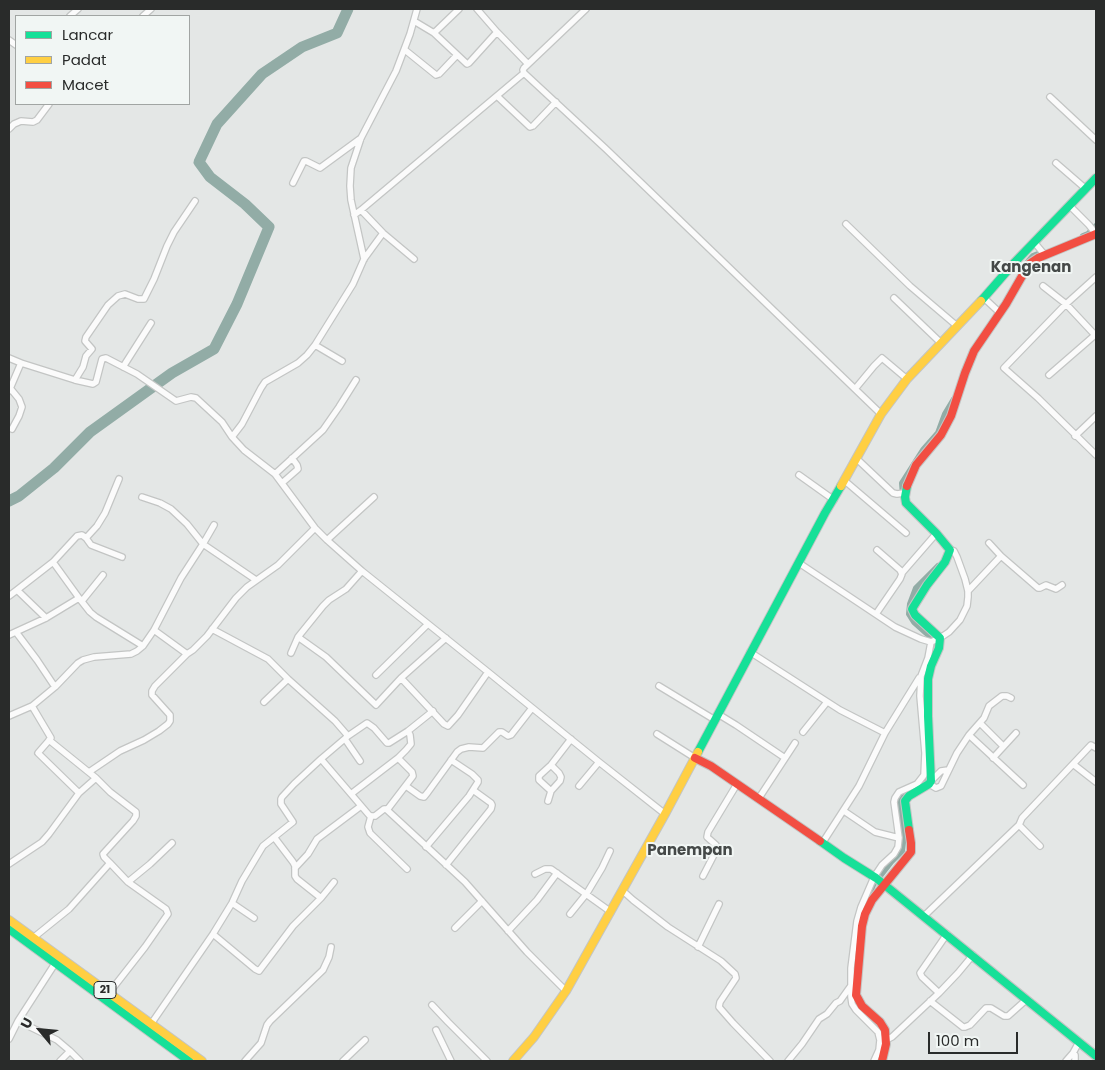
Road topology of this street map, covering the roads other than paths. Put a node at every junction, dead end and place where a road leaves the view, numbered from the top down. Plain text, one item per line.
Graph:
1 (417, 9) edge
2 (459, 9) edge
3 (477, 9) edge
4 (586, 9) edge
5 (414, 21) junction
6 (434, 32) junction
7 (498, 32) junction
8 (404, 50) junction
9 (457, 55) junction
10 (528, 64) junction
11 (524, 73) junction
12 (497, 96) junction
13 (1050, 97) dead end
14 (556, 102) junction
15 (48, 105) edge
16 (9, 128) edge
17 (361, 138) junction
18 (1096, 140) edge
19 (1056, 163) dead end
20 (1096, 178) edge
21 (293, 183) dead end
22 (1086, 189) junction
23 (195, 201) dead end
24 (1070, 206) junction
25 (361, 210) junction
26 (354, 215) junction
27 (846, 224) dead end
28 (383, 233) junction
29 (1096, 233) edge
30 (1034, 242) junction
31 (1044, 253) junction
32 (364, 259) junction
33 (414, 259) dead end
34 (1021, 267) junction
35 (1096, 277) edge
36 (1043, 286) dead end
37 (894, 298) dead end
38 (984, 298) junction
39 (1066, 304) junction
40 (998, 312) junction
41 (151, 323) dead end
42 (957, 326) junction
43 (1096, 334) edge
44 (941, 343) junction
45 (315, 345) junction
46 (9, 358) edge
47 (342, 361) dead end
48 (21, 363) junction
49 (123, 367) junction
50 (1049, 375) dead end
51 (907, 379) junction
52 (76, 380) junction
53 (356, 380) dead end
54 (10, 387) edge
55 (855, 389) junction
56 (881, 414) junction
57 (1096, 416) edge
58 (12, 428) dead end
59 (1075, 436) junction
60 (232, 437) junction
61 (1096, 456) edge
62 (292, 458) junction
63 (857, 459) junction
64 (275, 474) junction
65 (799, 475) dead end
66 (119, 479) dead end
67 (845, 481) junction
68 (282, 483) junction
69 (903, 493) junction
70 (374, 497) dead end
71 (142, 498) dead end
72 (834, 500) junction
73 (214, 525) dead end
74 (315, 528) junction
75 (906, 533) dead end
76 (934, 536) junction
77 (86, 538) junction
78 (327, 540) junction
79 (989, 543) dead end
80 (203, 544) junction
81 (877, 550) dead end
82 (950, 550) junction
83 (1000, 556) junction
84 (122, 558) dead end
85 (54, 562) junction
86 (799, 563) junction
87 (362, 571) junction
88 (902, 573) junction
89 (103, 575) dead end
90 (256, 580) junction
91 (1062, 585) dead end
92 (17, 590) junction
93 (968, 591) junction
94 (9, 596) edge
95 (80, 600) junction
96 (876, 614) junction
97 (46, 618) junction
98 (428, 624) junction
99 (212, 629) junction
100 (154, 630) junction
101 (16, 632) junction
102 (9, 635) edge
103 (298, 637) junction
104 (446, 638) junction
105 (935, 640) junction
106 (143, 646) junction
107 (291, 652) dead end
108 (750, 652) junction
109 (187, 654) junction
110 (488, 672) junction
111 (376, 675) dead end
112 (920, 676) junction
113 (402, 678) junction
114 (288, 679) junction
115 (659, 686) dead end
116 (55, 688) junction
117 (1011, 698) dead end
118 (264, 702) dead end
119 (827, 702) junction
120 (32, 706) junction
121 (532, 708) junction
122 (433, 711) junction
123 (9, 716) edge
124 (716, 717) junction
125 (980, 723) junction
126 (408, 730) junction
127 (804, 732) dead end
128 (885, 733) junction
129 (1016, 733) dead end
130 (657, 734) dead end
131 (969, 735) junction
132 (346, 738) junction
133 (570, 738) junction
134 (49, 740) junction
135 (795, 743) dead end
136 (1003, 746) junction
137 (1096, 748) edge
138 (398, 758) junction
139 (696, 758) junction
140 (785, 758) junction
141 (993, 758) junction
142 (321, 759) junction
143 (451, 760) junction
144 (360, 761) dead end
145 (599, 762) junction
146 (1073, 764) junction
147 (551, 765) junction
148 (948, 770) junction
149 (89, 772) junction
150 (96, 778) junction
151 (1095, 780) edge
152 (927, 781) junction
153 (737, 784) junction
154 (1023, 785) dead end
155 (406, 786) junction
156 (579, 786) dead end
157 (473, 790) junction
158 (551, 791) junction
159 (79, 793) junction
160 (351, 794) junction
161 (759, 798) junction
162 (548, 800) dead end
163 (361, 806) junction
164 (386, 810) junction
165 (844, 810) junction
166 (665, 814) junction
167 (371, 816) junction
168 (1019, 825) junction
169 (274, 837) junction
170 (899, 838) junction
171 (172, 842) dead end
172 (823, 842) junction
173 (1040, 846) dead end
174 (426, 847) junction
175 (610, 851) dead end
176 (110, 863) junction
177 (9, 864) edge
178 (446, 865) junction
179 (295, 868) junction
180 (407, 869) dead end
181 (558, 873) junction
182 (535, 874) dead end
183 (702, 876) dead end
184 (879, 880) junction
185 (128, 882) junction
186 (334, 882) dead end
187 (623, 891) junction
188 (585, 895) junction
189 (321, 898) junction
190 (482, 901) junction
191 (232, 903) junction
192 (719, 904) dead end
193 (611, 912) junction
194 (570, 914) dead end
195 (924, 916) junction
196 (254, 918) dead end
197 (9, 920) edge
198 (455, 928) dead end
199 (9, 929) edge
200 (508, 931) junction
201 (213, 934) junction
202 (947, 934) junction
203 (33, 938) junction
204 (331, 947) dead end
205 (698, 947) junction
206 (856, 952) junction
207 (973, 955) junction
208 (57, 960) junction
209 (850, 987) junction
210 (566, 991) junction
211 (108, 993) junction
212 (939, 993) junction
213 (1026, 1000) junction
214 (930, 1001) junction
215 (432, 1005) dead end
216 (18, 1021) junction
217 (151, 1024) junction
218 (436, 1030) dead end
219 (11, 1031) edge
220 (9, 1039) edge
221 (365, 1040) dead end
222 (1079, 1042) junction
223 (884, 1043) junction
224 (70, 1051) junction
225 (1073, 1053) junction
226 (1096, 1056) edge
227 (60, 1061) edge
228 (80, 1061) edge
229 (189, 1061) edge
230 (202, 1061) edge
231 (245, 1061) edge
232 (343, 1061) edge
233 (451, 1061) edge
234 (487, 1061) edge
235 (513, 1061) edge
236 (770, 1061) edge
237 (788, 1061) edge
238 (874, 1061) edge
239 (882, 1061) edge
240 (1066, 1061) edge
241 (1075, 1061) edge

1 - 5 street
2 - 6 street
3 - 7 street
4 - 10 street
5 - 6 street
5 - 8 street
6 - 9 street
7 - 9 street
7 - 10 street
8 - 9 street
8 - 17 street
10 - 11 street
11 - 12 street
11 - 14 street
12 - 14 street
12 - 25 street
13 - 18 street
14 - 55 street
15 - 16 street
17 - 21 street
17 - 26 street
19 - 22 street
20 - 22 main road
22 - 24 main road
23 - 52 street
24 - 29 street
24 - 30 main road
25 - 26 street
25 - 28 street
26 - 32 street
27 - 42 street
28 - 32 street
28 - 33 street
29 - 31 main road
30 - 31 street
30 - 34 main road
31 - 34 main road
32 - 45 street
34 - 38 main road
34 - 40 main road
35 - 39 street
36 - 39 street
37 - 44 street
38 - 40 street
38 - 42 main road
39 - 43 street
39 - 59 street
40 - 69 main road
41 - 49 street
42 - 44 main road
43 - 50 street
44 - 51 main road
45 - 47 street
45 - 60 street
46 - 48 street
48 - 52 street
48 - 54 street
49 - 52 street
49 - 60 street
51 - 55 street
51 - 56 main road
53 - 62 street
54 - 58 street
55 - 56 street
56 - 63 main road
57 - 59 street
59 - 61 street
60 - 64 street
62 - 64 street
62 - 68 street
63 - 67 main road
63 - 69 street
64 - 68 street
65 - 72 street
66 - 77 street
67 - 72 main road
67 - 75 street
68 - 74 street
69 - 76 main road
70 - 78 street
71 - 80 street
72 - 86 main road
73 - 80 street
74 - 78 street
74 - 90 street
76 - 82 main road
76 - 88 street
77 - 84 street
77 - 85 street
78 - 87 street
79 - 83 street
80 - 90 street
80 - 100 street
81 - 88 street
82 - 93 street
82 - 105 main road
83 - 91 street
83 - 93 street
85 - 92 street
85 - 95 street
86 - 96 street
86 - 108 main road
87 - 98 street
87 - 103 street
88 - 96 street
89 - 95 street
90 - 99 street
92 - 94 street
92 - 97 street
93 - 105 street
95 - 97 street
95 - 106 street
96 - 105 street
97 - 101 street
98 - 104 street
98 - 111 street
99 - 109 street
99 - 114 street
100 - 106 street
100 - 109 street
101 - 102 street
101 - 116 street
103 - 107 street
103 - 113 street
104 - 110 street
104 - 113 street
105 - 112 street
105 - 152 main road
106 - 116 street
108 - 119 street
108 - 124 main road
109 - 149 street
110 - 121 street
110 - 122 street
112 - 128 street
112 - 152 street
113 - 122 street
114 - 118 street
114 - 132 street
115 - 124 street
116 - 120 street
117 - 125 street
119 - 127 street
119 - 128 street
120 - 123 street
120 - 134 street
121 - 133 street
121 - 143 street
122 - 126 street
124 - 139 main road
124 - 140 street
125 - 131 street
125 - 136 street
126 - 132 street
126 - 138 street
128 - 165 street
129 - 136 street
130 - 139 street
131 - 141 street
131 - 148 street
132 - 142 street
132 - 144 street
133 - 145 street
133 - 147 street
134 - 149 street
134 - 159 street
135 - 140 street
136 - 141 street
137 - 146 street
138 - 155 street
138 - 160 street
139 - 153 main road
139 - 166 main road
140 - 161 street
141 - 154 street
142 - 160 street
142 - 169 street
143 - 155 street
143 - 157 street
145 - 156 street
145 - 166 street
146 - 151 street
146 - 168 street
147 - 158 street
147 - 158 street
148 - 152 street
148 - 152 street
149 - 150 street
150 - 159 street
150 - 176 street
152 - 170 street
152 - 184 main road
153 - 161 main road
153 - 183 street
155 - 164 street
157 - 174 street
157 - 178 street
158 - 162 street
159 - 177 street
160 - 163 street
161 - 172 main road
163 - 167 street
163 - 179 street
164 - 167 street
164 - 174 street
165 - 170 street
165 - 172 street
166 - 187 main road
167 - 180 street
168 - 173 street
168 - 195 street
169 - 179 street
169 - 191 street
170 - 184 street
171 - 185 street
172 - 184 main road
174 - 178 street
175 - 188 street
176 - 185 street
176 - 203 street
178 - 190 street
179 - 189 street
181 - 182 street
181 - 188 street
181 - 200 street
184 - 195 main road
184 - 206 main road
184 - 206 street
185 - 211 street
186 - 189 street
187 - 193 main road
187 - 205 street
188 - 193 street
188 - 194 street
189 - 201 street
190 - 198 street
190 - 200 street
191 - 196 street
191 - 201 street
192 - 205 street
193 - 210 main road
195 - 202 main road
197 - 203 main road, 21
199 - 208 main road, 21
200 - 210 street
201 - 217 street
202 - 207 main road
202 - 212 street
203 - 208 main road, 21
204 - 231 street
205 - 236 street
206 - 209 street
206 - 223 main road
207 - 212 street
207 - 213 main road
208 - 211 main road, 21
208 - 216 street
208 - 229 main road, 21
209 - 223 street
209 - 237 street
210 - 235 main road
211 - 217 main road, 21
212 - 214 street
213 - 214 street
213 - 222 main road
214 - 223 street
215 - 234 street
216 - 219 street
216 - 224 street
217 - 230 main road, 21
218 - 233 street
219 - 220 street
221 - 232 street
222 - 225 street
222 - 226 main road
223 - 238 street
223 - 239 main road
224 - 227 street
224 - 228 street
225 - 240 street
225 - 241 street

